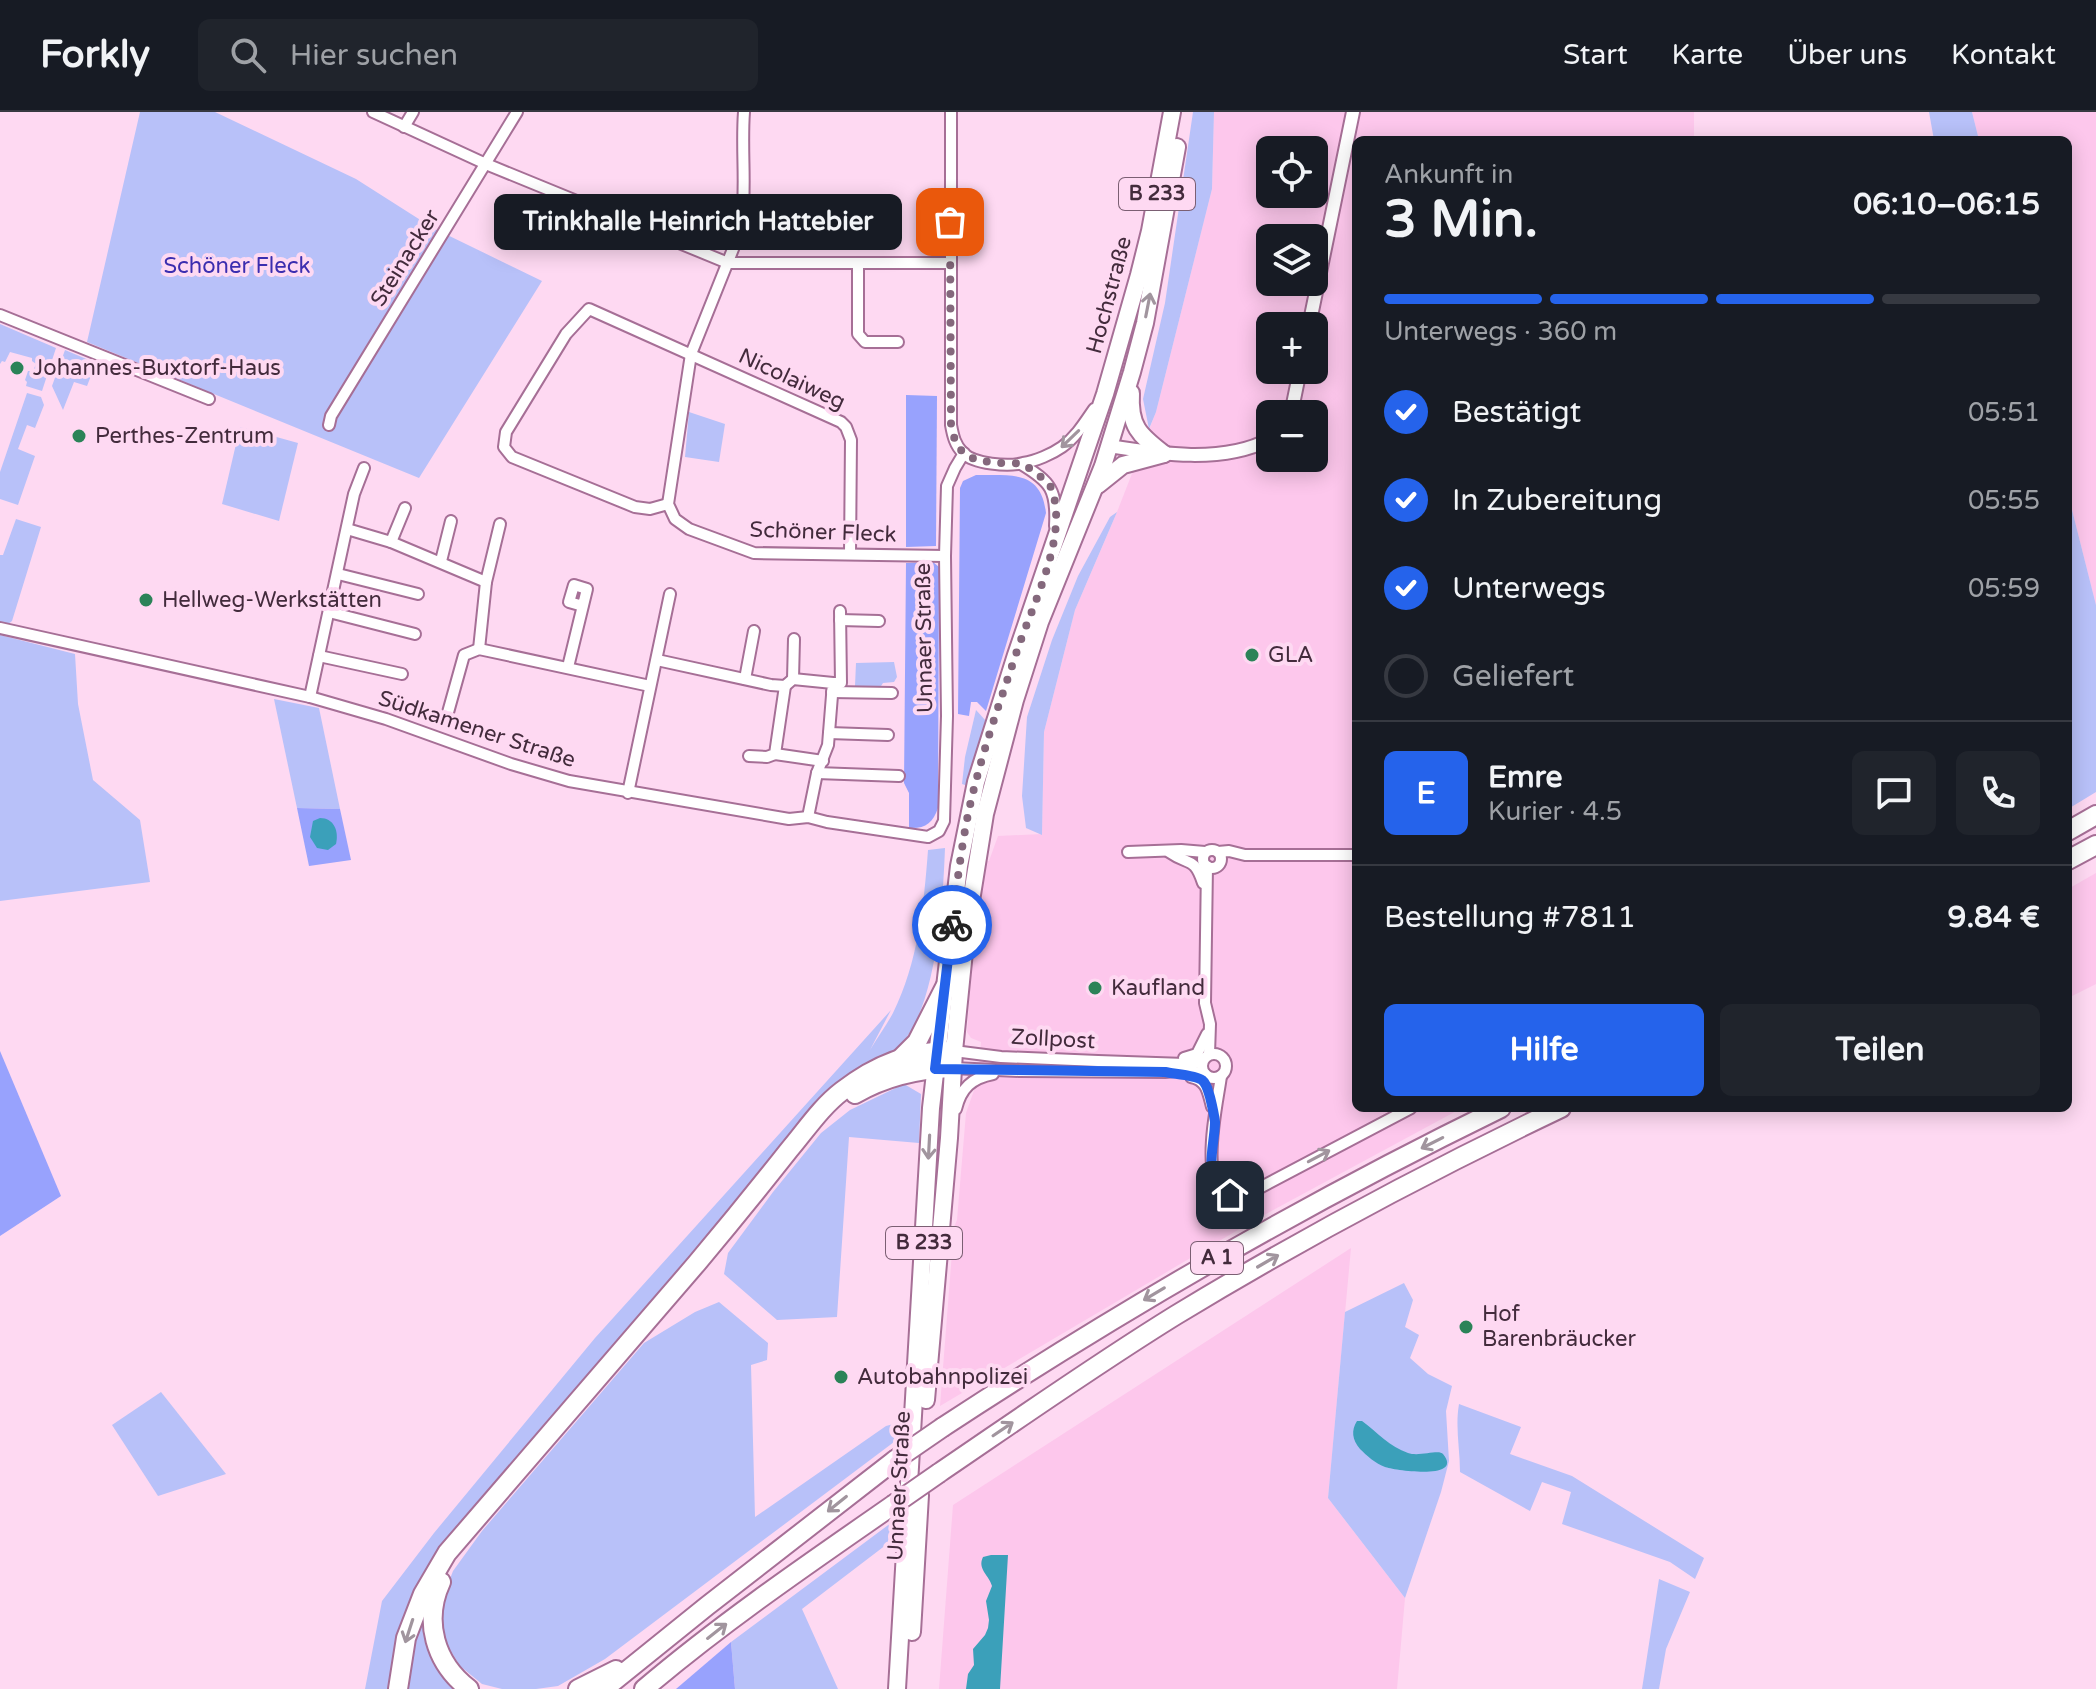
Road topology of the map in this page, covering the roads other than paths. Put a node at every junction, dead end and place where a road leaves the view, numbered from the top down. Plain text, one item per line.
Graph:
1 (373, 112) edge
2 (413, 112) edge
3 (517, 112) edge
4 (744, 112) edge
5 (951, 112) edge
6 (1172, 112) edge
7 (1182, 112) edge
8 (1353, 112) edge
9 (404, 127) junction
10 (486, 164) junction
11 (728, 263) junction
12 (858, 263) junction
13 (950, 263) junction
14 (1312, 312) edge
15 (0, 315) edge
16 (898, 342) dead end
17 (691, 354) junction
18 (1132, 372) junction
19 (1105, 394) junction
20 (209, 399) dead end
21 (329, 425) dead end
22 (1090, 440) junction
23 (1109, 446) junction
24 (1256, 447) edge
25 (964, 453) junction
26 (1164, 454) junction
27 (1021, 464) junction
28 (364, 468) dead end
29 (1094, 489) junction
30 (668, 504) junction
31 (405, 508) dead end
32 (451, 521) dead end
33 (500, 524) dead end
34 (347, 529) junction
35 (391, 542) junction
36 (1055, 544) junction
37 (850, 554) junction
38 (945, 556) junction
39 (441, 561) junction
40 (338, 574) junction
41 (486, 582) junction
42 (418, 594) dead end
43 (670, 594) dead end
44 (583, 606) dead end
45 (329, 612) junction
46 (879, 621) dead end
47 (0, 628) edge
48 (754, 631) dead end
49 (415, 634) dead end
50 (794, 639) dead end
51 (479, 649) junction
52 (319, 656) junction
53 (657, 660) junction
54 (568, 667) junction
55 (402, 674) dead end
56 (745, 679) junction
57 (789, 682) junction
58 (650, 686) junction
59 (833, 687) junction
60 (892, 693) dead end
61 (310, 697) junction
62 (447, 716) dead end
63 (829, 733) junction
64 (888, 735) dead end
65 (775, 754) junction
66 (749, 756) dead end
67 (823, 761) junction
68 (817, 773) junction
69 (899, 776) dead end
70 (628, 793) junction
71 (2096, 815) edge
72 (808, 817) junction
73 (943, 826) joint
74 (2072, 829) edge
75 (2096, 845) edge
76 (1128, 852) dead end
77 (1169, 852) junction
78 (1352, 855) edge
79 (2072, 858) edge
80 (1212, 860) junction
81 (1206, 892) junction
82 (945, 987) junction
83 (1210, 1024) junction
84 (1210, 1057) junction
85 (900, 1059) junction
86 (944, 1060) junction
87 (1151, 1063) junction
88 (1005, 1071) junction
89 (1165, 1072) junction
90 (1212, 1076) junction
91 (1212, 1107) junction
92 (1403, 1112) edge
93 (1493, 1112) edge
94 (1553, 1112) edge
95 (1215, 1122) junction
96 (949, 1138) junction
97 (640, 1658) junction
98 (649, 1686) edge
99 (398, 1689) edge
100 (469, 1689) edge
101 (578, 1689) edge
102 (604, 1689) edge
103 (897, 1689) edge
104 (908, 1689) edge

1 - 9 street
2 - 9 street
3 - 10 street, Steinacker
4 - 11 street
5 - 13 street
6 - 19 main road, Hochstraße / B 233
18 -> 7 main road, Hochstraße / B 233
8 - 14 street
9 - 10 street
10 - 11 street
10 - 21 street, Steinacker
11 - 12 street
11 - 17 street
12 - 13 street
12 - 16 street
13 - 25 street
15 - 20 street
17 - 30 street
17 - 30 street
17 - 37 street, Nicolaiweg
18 - 23 main road, Unnaer Straße / B 233
18 - 26 main road
19 - 22 main road, Unnaer Straße / B 233
19 -> 27 street
22 - 23 main road
22 - 36 main road, Unnaer Straße / B 233
23 - 26 street
23 - 29 main road, Unnaer Straße / B 233
24 - 26 street
25 - 27 street
25 - 38 street, Unnaer Straße
26 - 29 main road
27 - 36 street, Unnaer Straße
28 - 34 street
29 - 86 main road, Unnaer Straße / B 233
30 - 37 street, Schöner Fleck
31 - 35 street
32 - 39 street
33 - 41 street
34 - 35 street
34 - 40 street
35 - 39 street
36 - 82 main road, Unnaer Straße / B 233
37 - 38 street, Schöner Fleck
38 - 73 street, Unnaer Straße
39 - 41 street
40 - 42 street
40 - 45 street
41 - 51 street
43 - 53 street
44 - 54 street
45 - 49 street
45 - 52 street
46 - 59 street
47 - 61 street, Südkamener Straße
48 - 56 street
50 - 57 street
51 - 54 street
51 - 62 street
52 - 55 street
52 - 61 street
53 - 56 street
53 - 58 street
54 - 58 street
56 - 57 street
57 - 59 street
57 - 65 street
58 - 70 street
59 - 60 street
59 - 63 street
61 - 70 street, Südkamener Straße
63 - 64 street
63 - 67 street
65 - 66 street
65 - 67 street
67 - 68 street
68 - 69 street
68 - 72 street
70 - 72 street, Südkamener Straße
71 - 74 highway
72 - 73 street, Südkamener Straße
75 - 79 highway
76 - 77 street
77 - 80 street
77 - 81 street
78 - 80 street
80 - 81 street
81 - 83 street
82 - 85 highway
82 - 86 main road, Unnaer Straße / B 233
83 - 84 street
83 - 87 street, Zollpost
84 - 87 street, Zollpost
84 - 90 street
84 - 90 street
85 - 86 highway
85 -> 99 highway
86 - 87 street, Zollpost
86 - 88 street, Zollpost
86 - 96 main road, Unnaer Straße / B 233
86 - 100 highway
86 -> 103 main road, Unnaer Straße / B 233
88 - 89 street, Zollpost
88 - 96 street, Zollpost
89 - 90 street, Zollpost
89 - 91 street, Zollpost
90 - 91 street, Zollpost
90 - 95 street, Zollpost
91 - 95 street, Zollpost
95 -> 92 street, Zollpost
93 -> 97 highway, A 1, bridge
98 -> 94 highway, A 1, bridge
96 - 104 main road, Unnaer Straße / B 233
97 - 101 highway
97 - 102 highway, A 1

